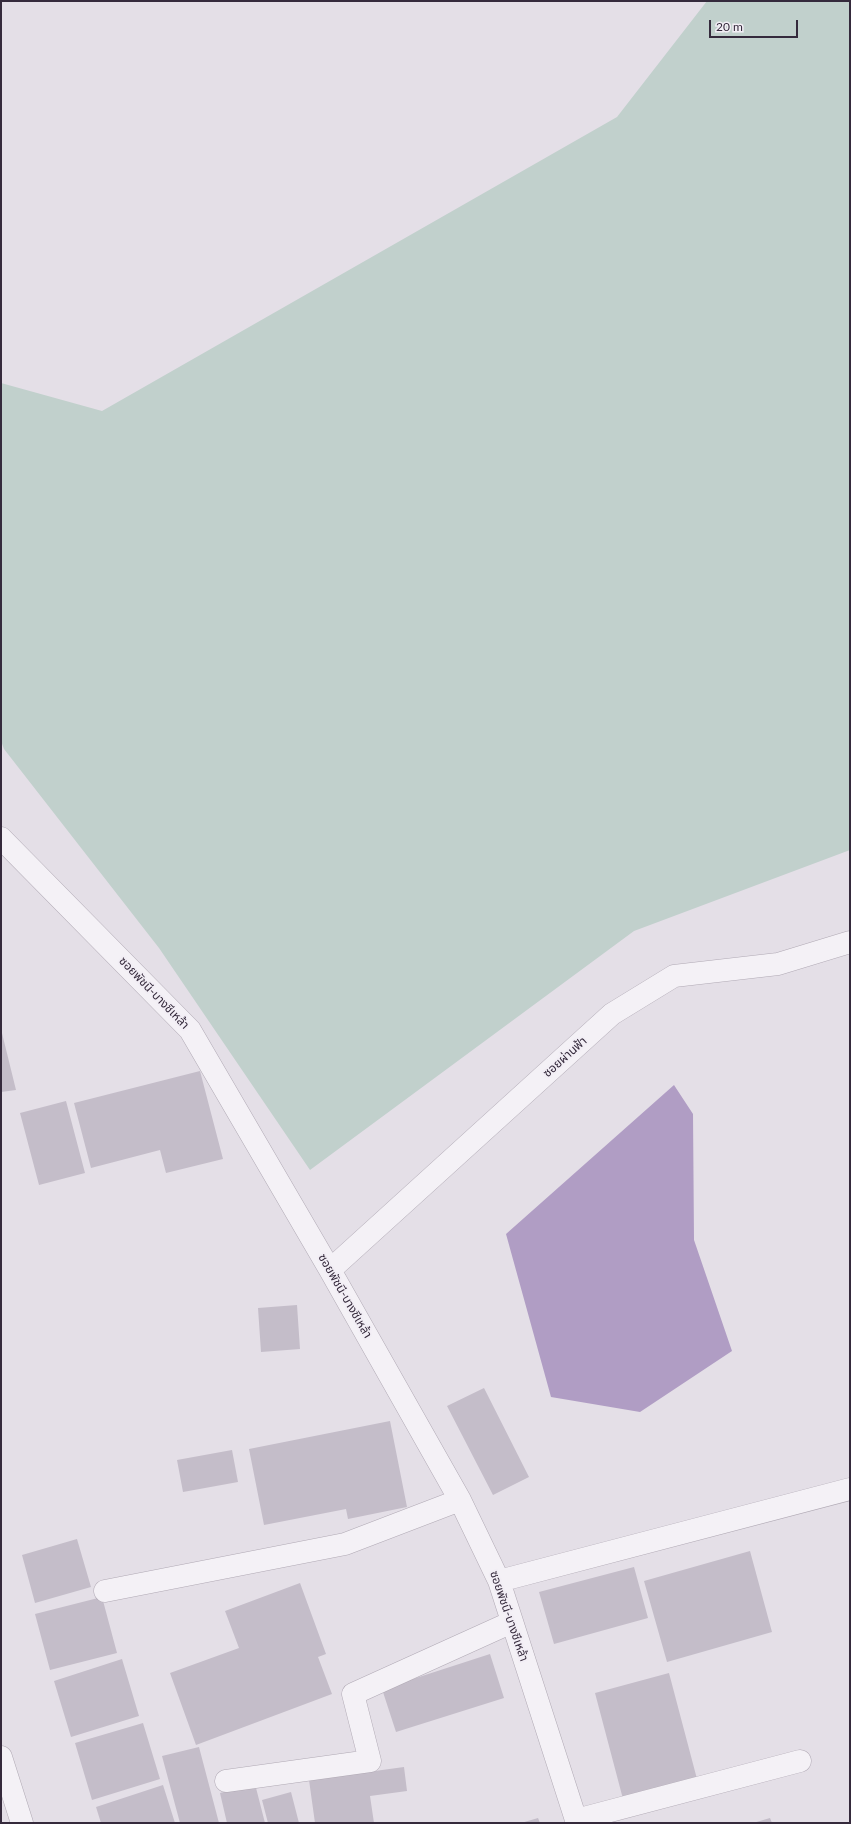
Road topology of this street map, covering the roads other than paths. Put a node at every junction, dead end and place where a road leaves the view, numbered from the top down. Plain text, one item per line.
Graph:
1 (1, 838) edge
2 (850, 942) edge
3 (330, 1270) junction
4 (850, 1490) edge
5 (460, 1500) junction
6 (499, 1581) junction
7 (105, 1591) dead end
8 (512, 1622) junction
9 (1, 1757) edge
10 (800, 1761) dead end
11 (226, 1781) dead end
12 (577, 1821) edge
13 (22, 1823) edge

1 - 3 street, ซอยพัชนี-บางชีเหล้า
2 - 3 street, ซอยผ่านฟ้า
3 - 5 street, ซอยพัชนี-บางชีเหล้า
4 - 6 street
5 - 6 street, ซอยพัชนี-บางชีเหล้า
5 - 7 street
6 - 8 street, ซอยพัชนี-บางชีเหล้า
8 - 11 street
8 - 12 street, ซอยพัชนี-บางชีเหล้า
9 - 13 street
10 - 12 street

